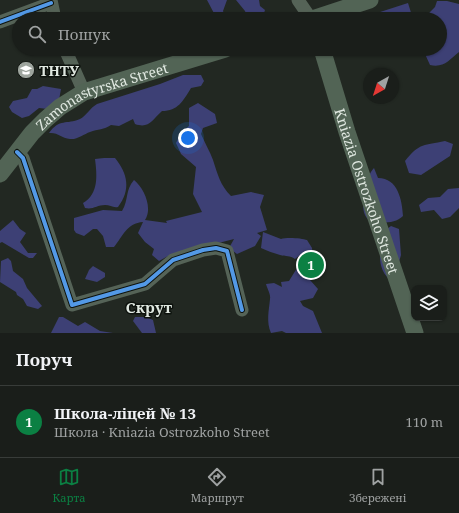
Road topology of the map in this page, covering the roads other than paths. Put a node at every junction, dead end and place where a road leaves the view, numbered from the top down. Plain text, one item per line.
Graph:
1 (298, 0) edge
2 (331, 0) edge
3 (370, 0) edge
4 (51, 2) edge
5 (352, 6) junction
6 (26, 12) edge
7 (53, 12) edge
8 (307, 12) edge
9 (319, 12) edge
10 (334, 12) edge
11 (347, 12) edge
12 (12, 17) edge
13 (0, 22) edge
14 (68, 56) edge
15 (202, 56) edge
16 (329, 57) edge
17 (84, 92) junction
18 (17, 152) junction
19 (0, 174) edge
20 (242, 310) dead end
21 (415, 333) edge

1 - 8 street
2 - 9 main road
3 - 5 main road
4 - 6 street
4 - 7 street
5 - 10 main road
5 - 11 main road
12 - 13 street
14 - 17 street
15 - 17 main road, Zamonastyrska Street
16 - 21 main road, Kniazia Ostrozkoho Street
17 - 18 main road, Zamonastyrska Street
18 - 19 main road, Zamonastyrska Street
18 - 20 street

